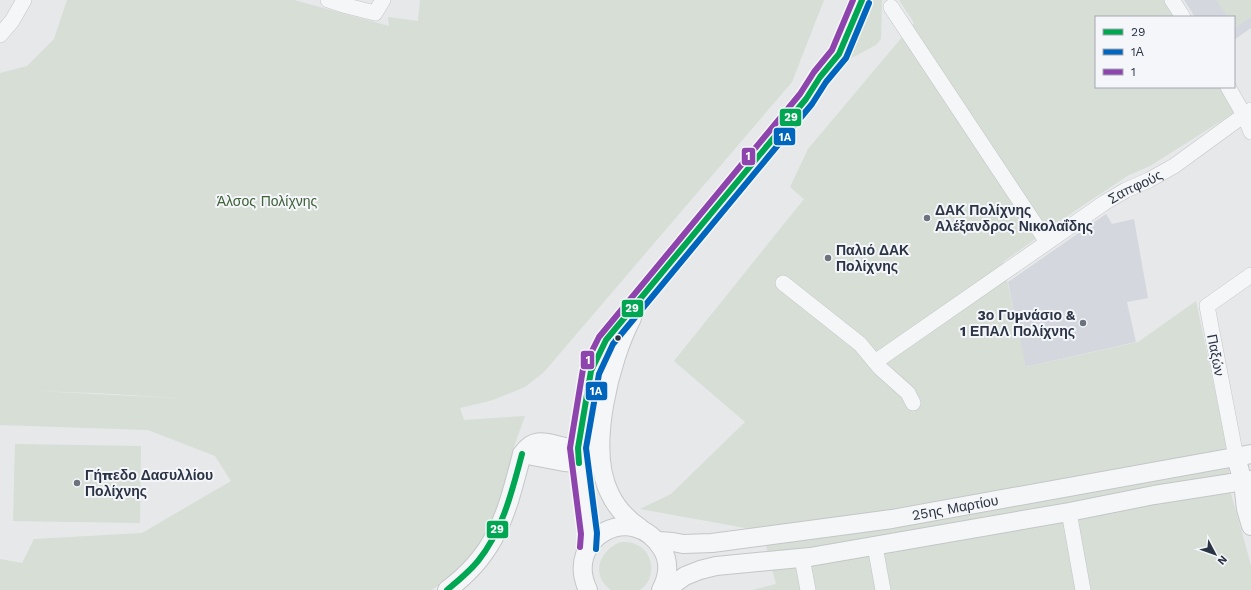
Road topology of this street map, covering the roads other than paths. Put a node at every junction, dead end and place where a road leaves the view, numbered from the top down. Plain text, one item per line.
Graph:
1 (24, 0) edge
2 (328, 0) edge
3 (383, 0) edge
4 (849, 0) edge
5 (862, 0) edge
6 (1172, 0) edge
7 (892, 7) dead end
8 (1182, 16) edge
9 (0, 35) edge
10 (820, 77) junction
11 (1229, 88) edge
12 (1247, 112) edge
13 (1251, 132) edge
14 (1047, 242) junction
15 (1251, 275) edge
16 (784, 283) dead end
17 (647, 288) junction
18 (875, 362) junction
19 (913, 402) dead end
20 (578, 456) junction
21 (1243, 456) edge
22 (601, 457) junction
23 (1247, 481) edge
24 (1068, 512) junction
25 (1251, 526) edge
26 (640, 528) junction
27 (658, 541) junction
28 (875, 546) junction
29 (588, 548) junction
30 (802, 558) junction
31 (585, 588) edge
32 (447, 590) edge
33 (661, 590) edge
34 (665, 590) edge
35 (808, 590) edge
36 (882, 590) edge
37 (1083, 590) edge

1 - 9 street
2 - 3 street
4 - 10 street
5 - 10 street
6 - 8 street
7 - 14 street
10 - 17 street
11 - 12 street
12 - 13 street
12 - 14 street, Σαπφούς
14 - 18 street, Σαπφούς
15 - 21 street, Παξών
16 - 18 street
17 - 20 street
17 - 22 street
18 - 19 street
20 - 22 street
20 - 29 street
20 - 32 street
21 - 23 street
21 - 27 street, 25ης Μαρτίου
22 - 26 street
23 - 24 street, 25ης Μαρτίου
23 - 25 street
24 - 28 street, 25ης Μαρτίου
24 - 37 street
26 - 27 street
26 - 29 street
27 - 33 street
28 - 30 street, 25ης Μαρτίου
28 - 36 street
29 - 31 street
30 - 34 street, 25ης Μαρτίου
30 - 35 street

